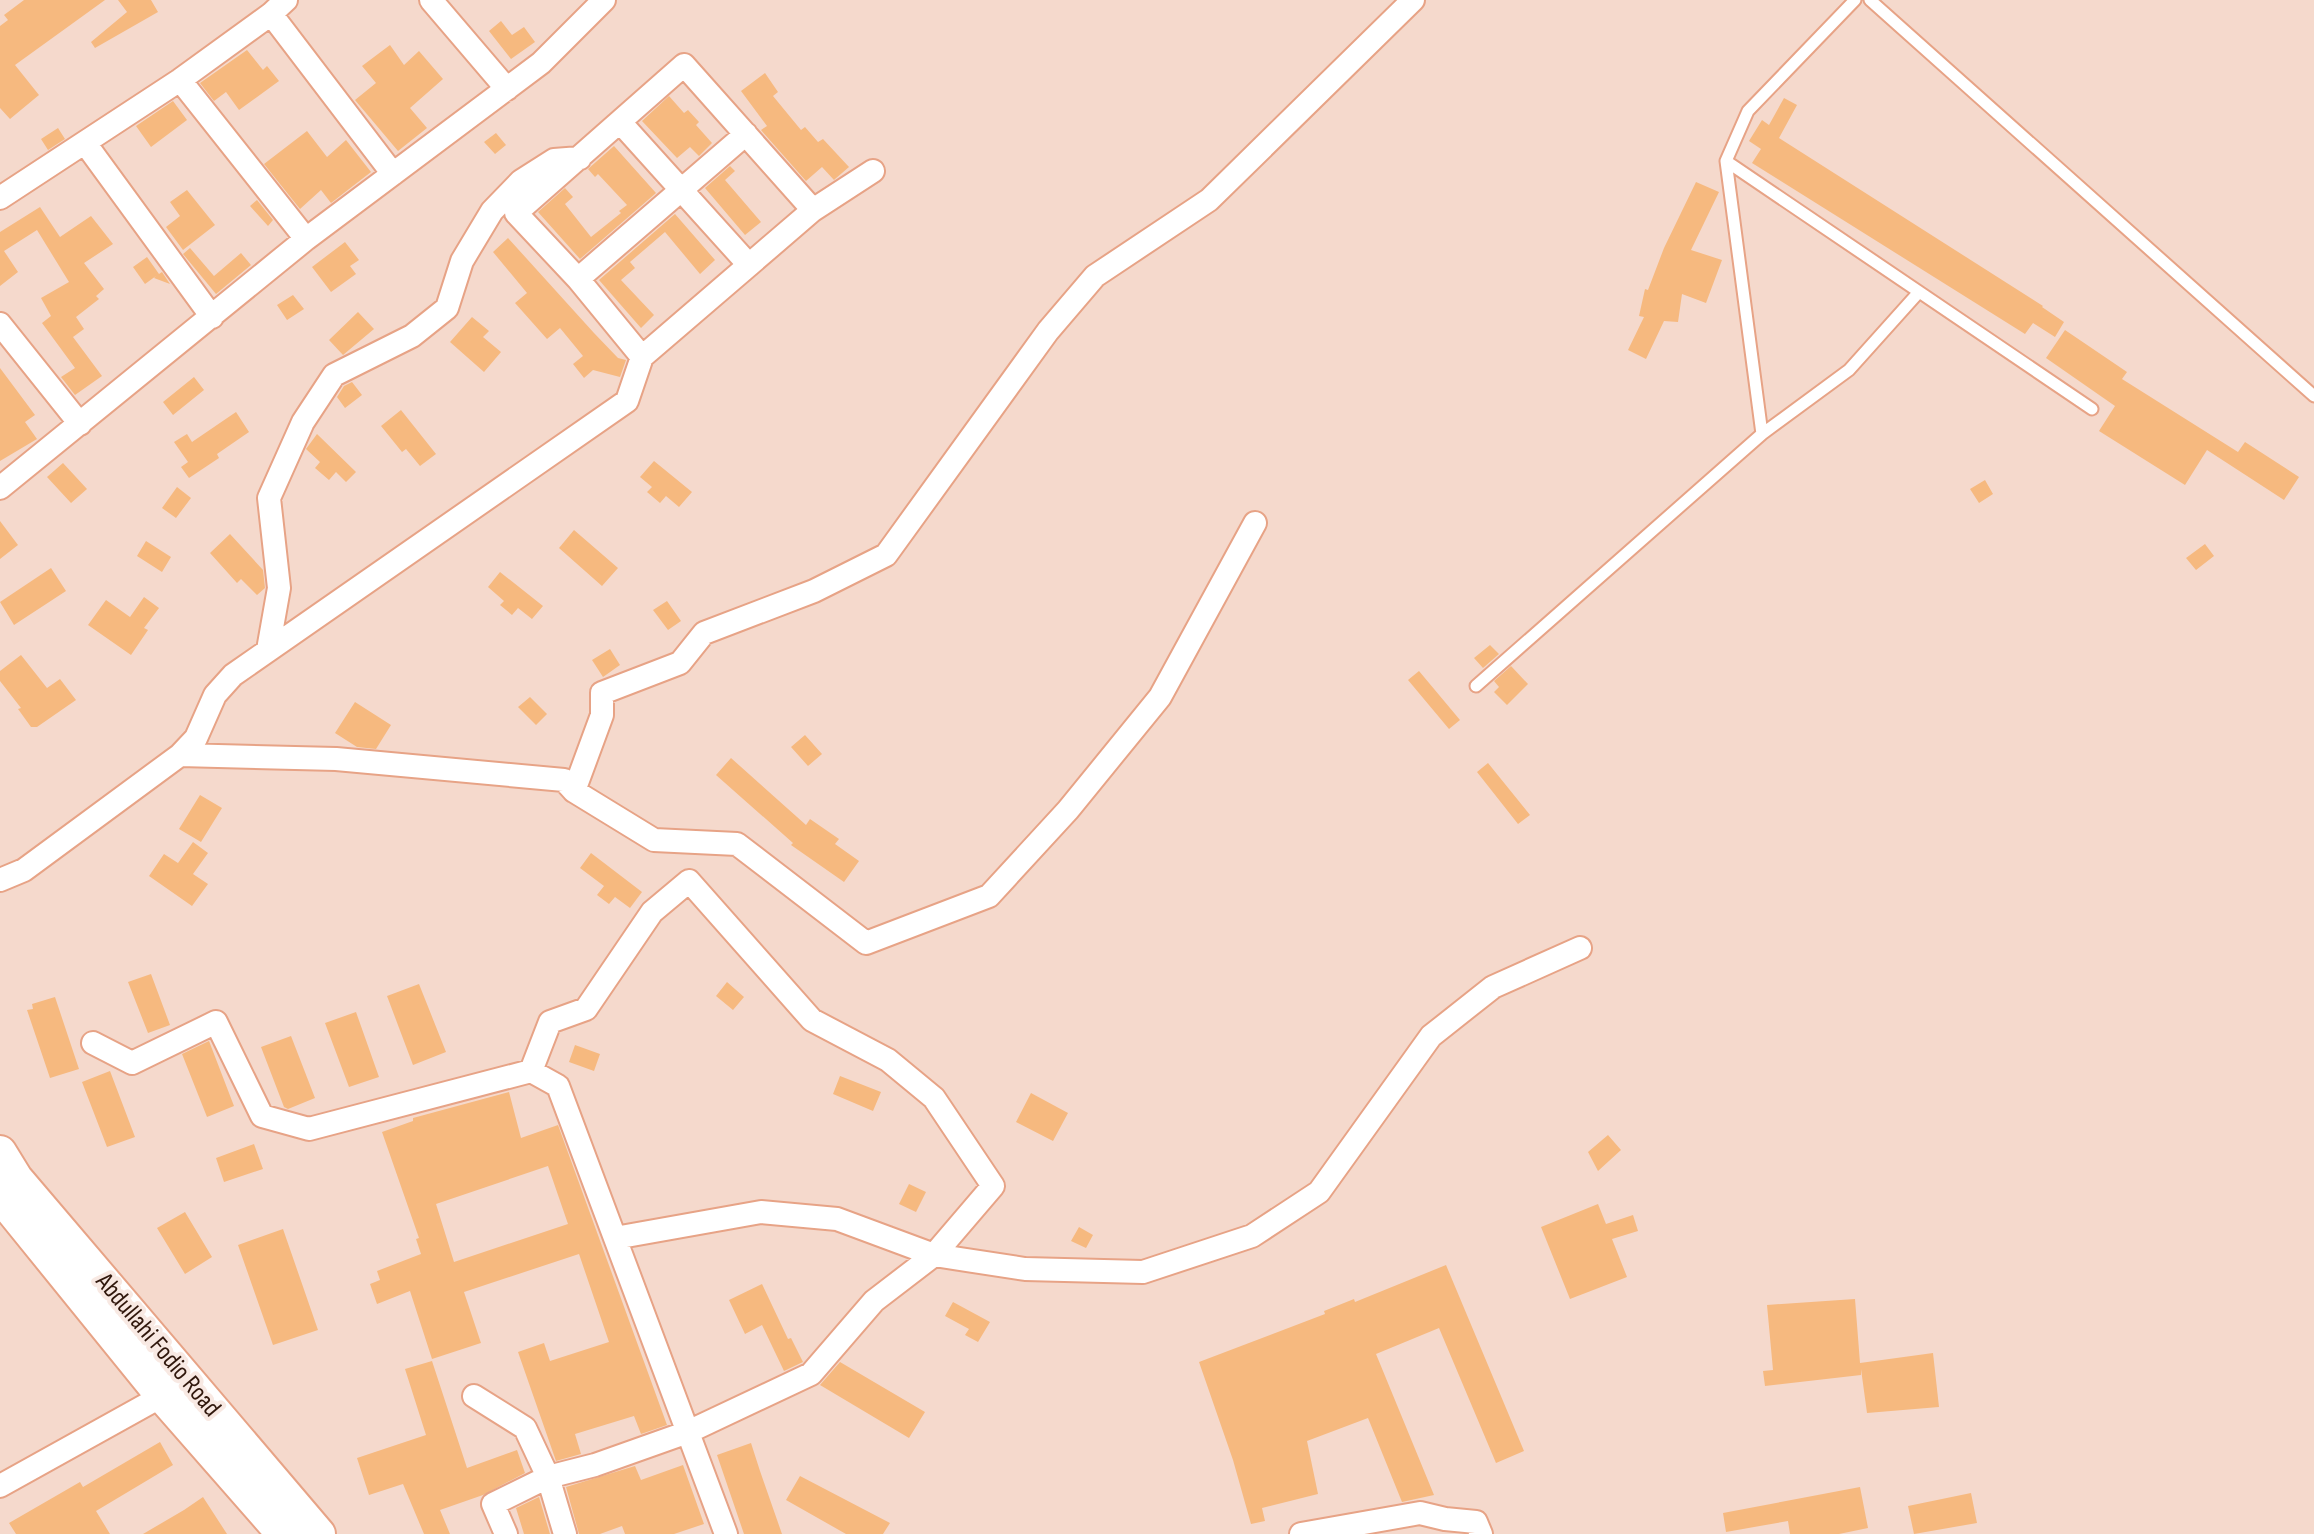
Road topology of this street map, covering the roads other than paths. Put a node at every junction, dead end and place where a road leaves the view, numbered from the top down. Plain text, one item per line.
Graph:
1 (431, 0) edge
2 (604, 0) edge
3 (1413, 0) edge
4 (1855, 0) edge
5 (1870, 0) edge
6 (278, 7) edge
7 (180, 80) junction
8 (507, 89) junction
9 (620, 122) junction
10 (746, 134) junction
11 (85, 143) junction
12 (580, 158) junction
13 (1726, 161) junction
14 (873, 171) dead end
15 (393, 174) junction
16 (681, 189) junction
17 (0, 198) edge
18 (813, 210) junction
19 (306, 239) junction
20 (749, 265) junction
21 (578, 279) junction
22 (1919, 292) junction
23 (212, 317) junction
24 (0, 325) edge
25 (642, 357) junction
26 (2314, 396) edge
27 (2092, 409) dead end
28 (80, 424) junction
29 (1762, 434) junction
30 (0, 488) edge
31 (1255, 523) dead end
32 (268, 650) junction
33 (1476, 686) dead end
34 (180, 755) junction
35 (574, 791) junction
36 (0, 880) edge
37 (1580, 948) dead end
38 (93, 1043) dead end
39 (531, 1071) junction
40 (0, 1152) edge
41 (0, 1196) edge
42 (615, 1238) junction
43 (934, 1255) junction
44 (162, 1396) junction
45 (474, 1396) dead end
46 (688, 1432) junction
47 (548, 1477) junction
48 (0, 1486) edge
49 (283, 1534) edge
50 (319, 1534) edge
51 (506, 1534) edge
52 (565, 1534) edge
53 (726, 1534) edge
54 (1301, 1534) edge
55 (1481, 1534) edge

1 - 8 street
2 - 8 street
3 - 35 street
4 - 13 lane
5 - 26 lane
6 - 7 street
6 - 15 street
7 - 11 street
7 - 19 street
8 - 15 street
9 - 10 street
9 - 12 street
9 - 16 street
10 - 16 street
10 - 18 street
11 - 17 street
11 - 23 street
12 - 21 street
12 - 32 street
13 - 22 lane
13 - 29 lane
14 - 18 street
15 - 19 street
16 - 20 street
16 - 21 street
18 - 20 street
19 - 23 street
20 - 25 street
21 - 25 street
22 - 27 lane
22 - 29 lane
23 - 28 street
24 - 28 street
25 - 32 street
28 - 30 street
29 - 33 lane
31 - 35 street
32 - 34 street
34 - 35 street
34 - 36 street
37 - 43 street
38 - 39 street
39 - 42 street
39 - 43 street
40 - 50 main road, Abdullahi Fodio Road
41 - 44 main road, Abdullahi Fodio Road
42 - 43 street
42 - 46 street
43 - 46 street
44 - 48 street
44 - 49 main road, Abdullahi Fodio Road
45 - 47 street
46 - 47 street
46 - 53 street
47 - 51 street
47 - 52 street
54 - 55 street

